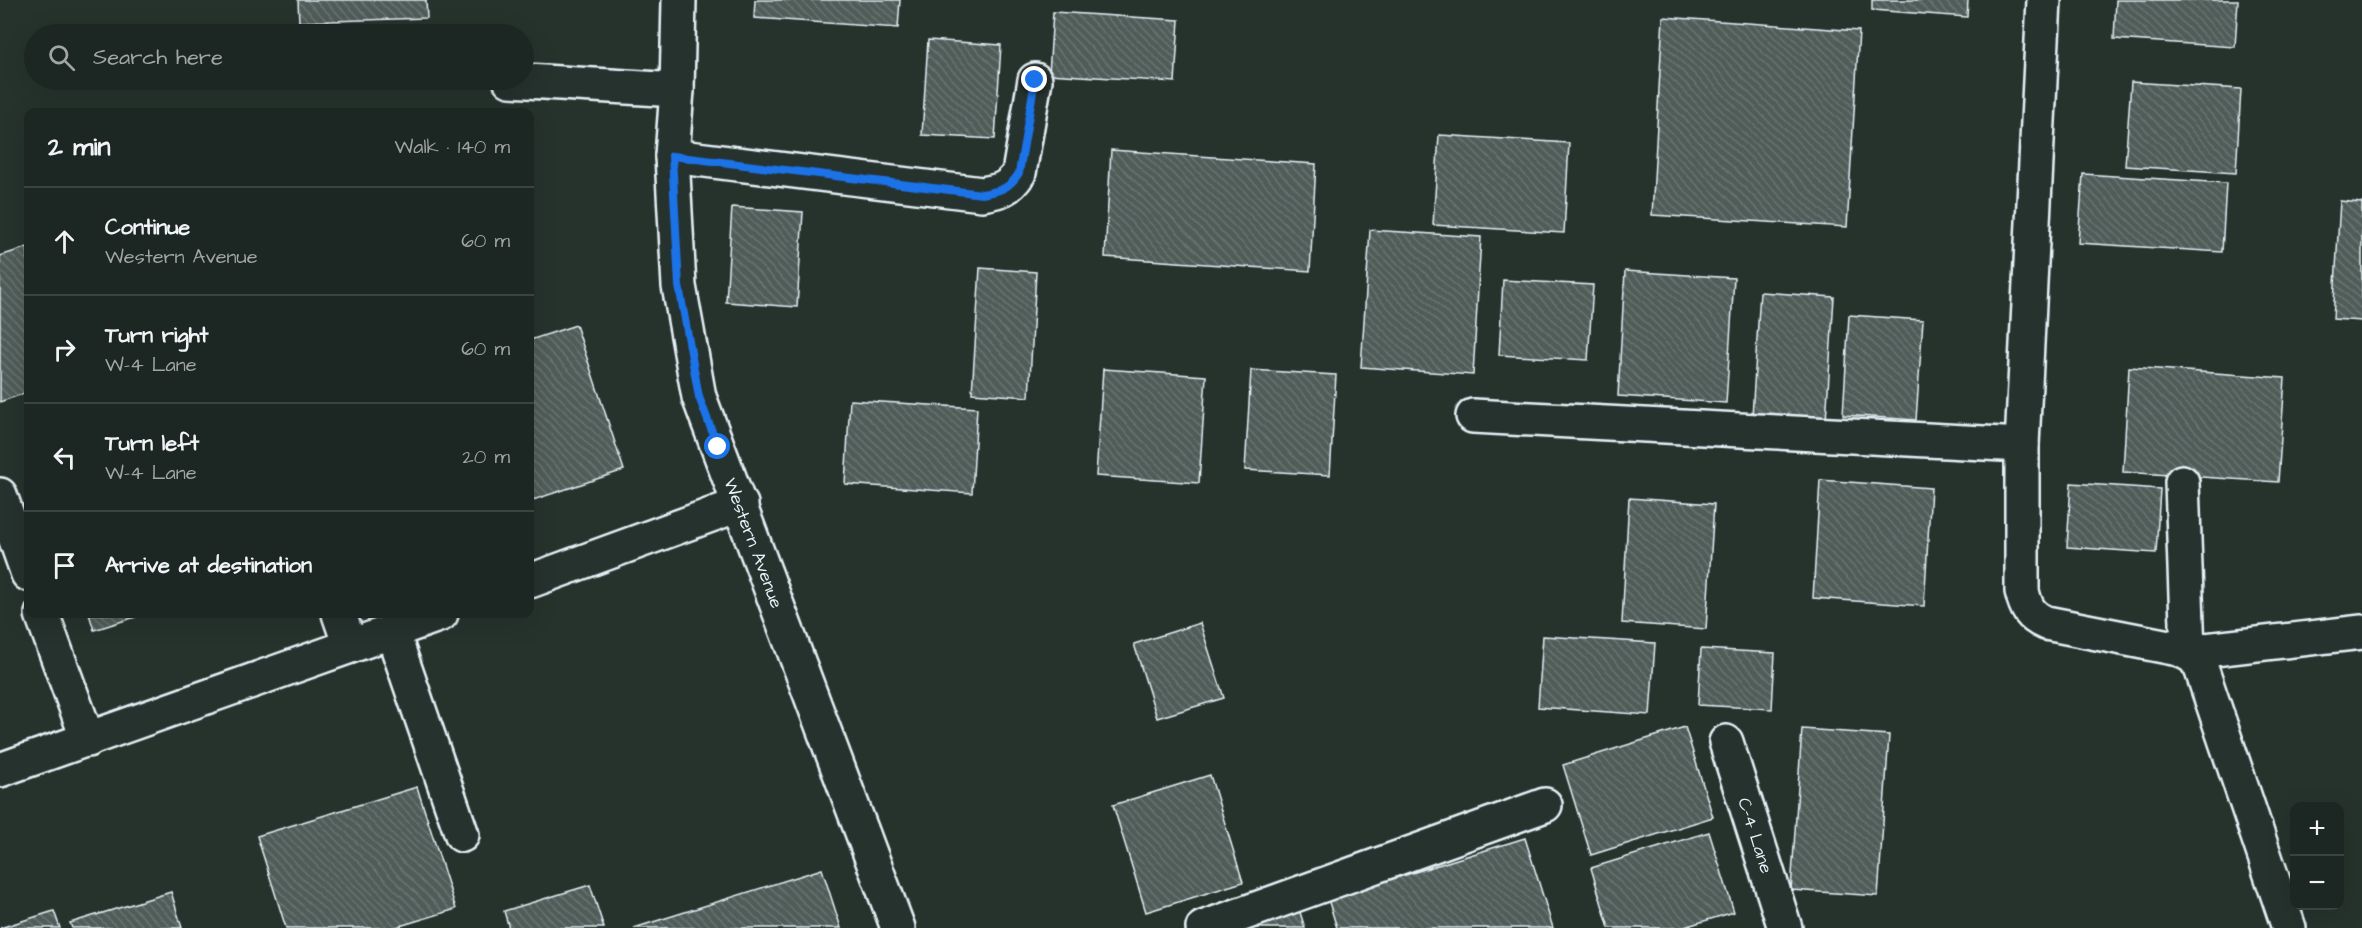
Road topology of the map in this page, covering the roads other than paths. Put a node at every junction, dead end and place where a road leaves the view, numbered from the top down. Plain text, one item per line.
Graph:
1 (679, 0) edge
2 (2044, 0) edge
3 (1035, 80) dead end
4 (534, 81) edge
5 (677, 90) junction
6 (672, 156) junction
7 (1473, 416) dead end
8 (2022, 445) junction
9 (2182, 482) dead end
10 (0, 495) edge
11 (741, 504) junction
12 (24, 563) edge
13 (534, 580) edge
14 (43, 618) edge
15 (340, 618) edge
16 (429, 618) edge
17 (392, 631) junction
18 (2362, 632) edge
19 (350, 646) junction
20 (2188, 652) junction
21 (88, 740) junction
22 (1726, 742) dead end
23 (0, 770) edge
24 (1545, 806) dead end
25 (462, 835) dead end
26 (898, 928) edge
27 (1203, 928) edge
28 (1785, 928) edge
29 (2289, 928) edge

1 - 5 street, Western Avenue
2 - 8 street
3 - 6 street
4 - 5 street
5 - 6 street, Western Avenue
6 - 11 street, Western Avenue
7 - 8 street
8 - 20 street
9 - 20 street
10 - 12 street
11 - 13 street
11 - 26 street, Western Avenue
14 - 21 street
15 - 19 street
16 - 17 street
17 - 19 street
17 - 25 street
18 - 20 street
19 - 21 street
20 - 29 street
21 - 23 street
22 - 28 street, C-4 Lane
24 - 27 street

